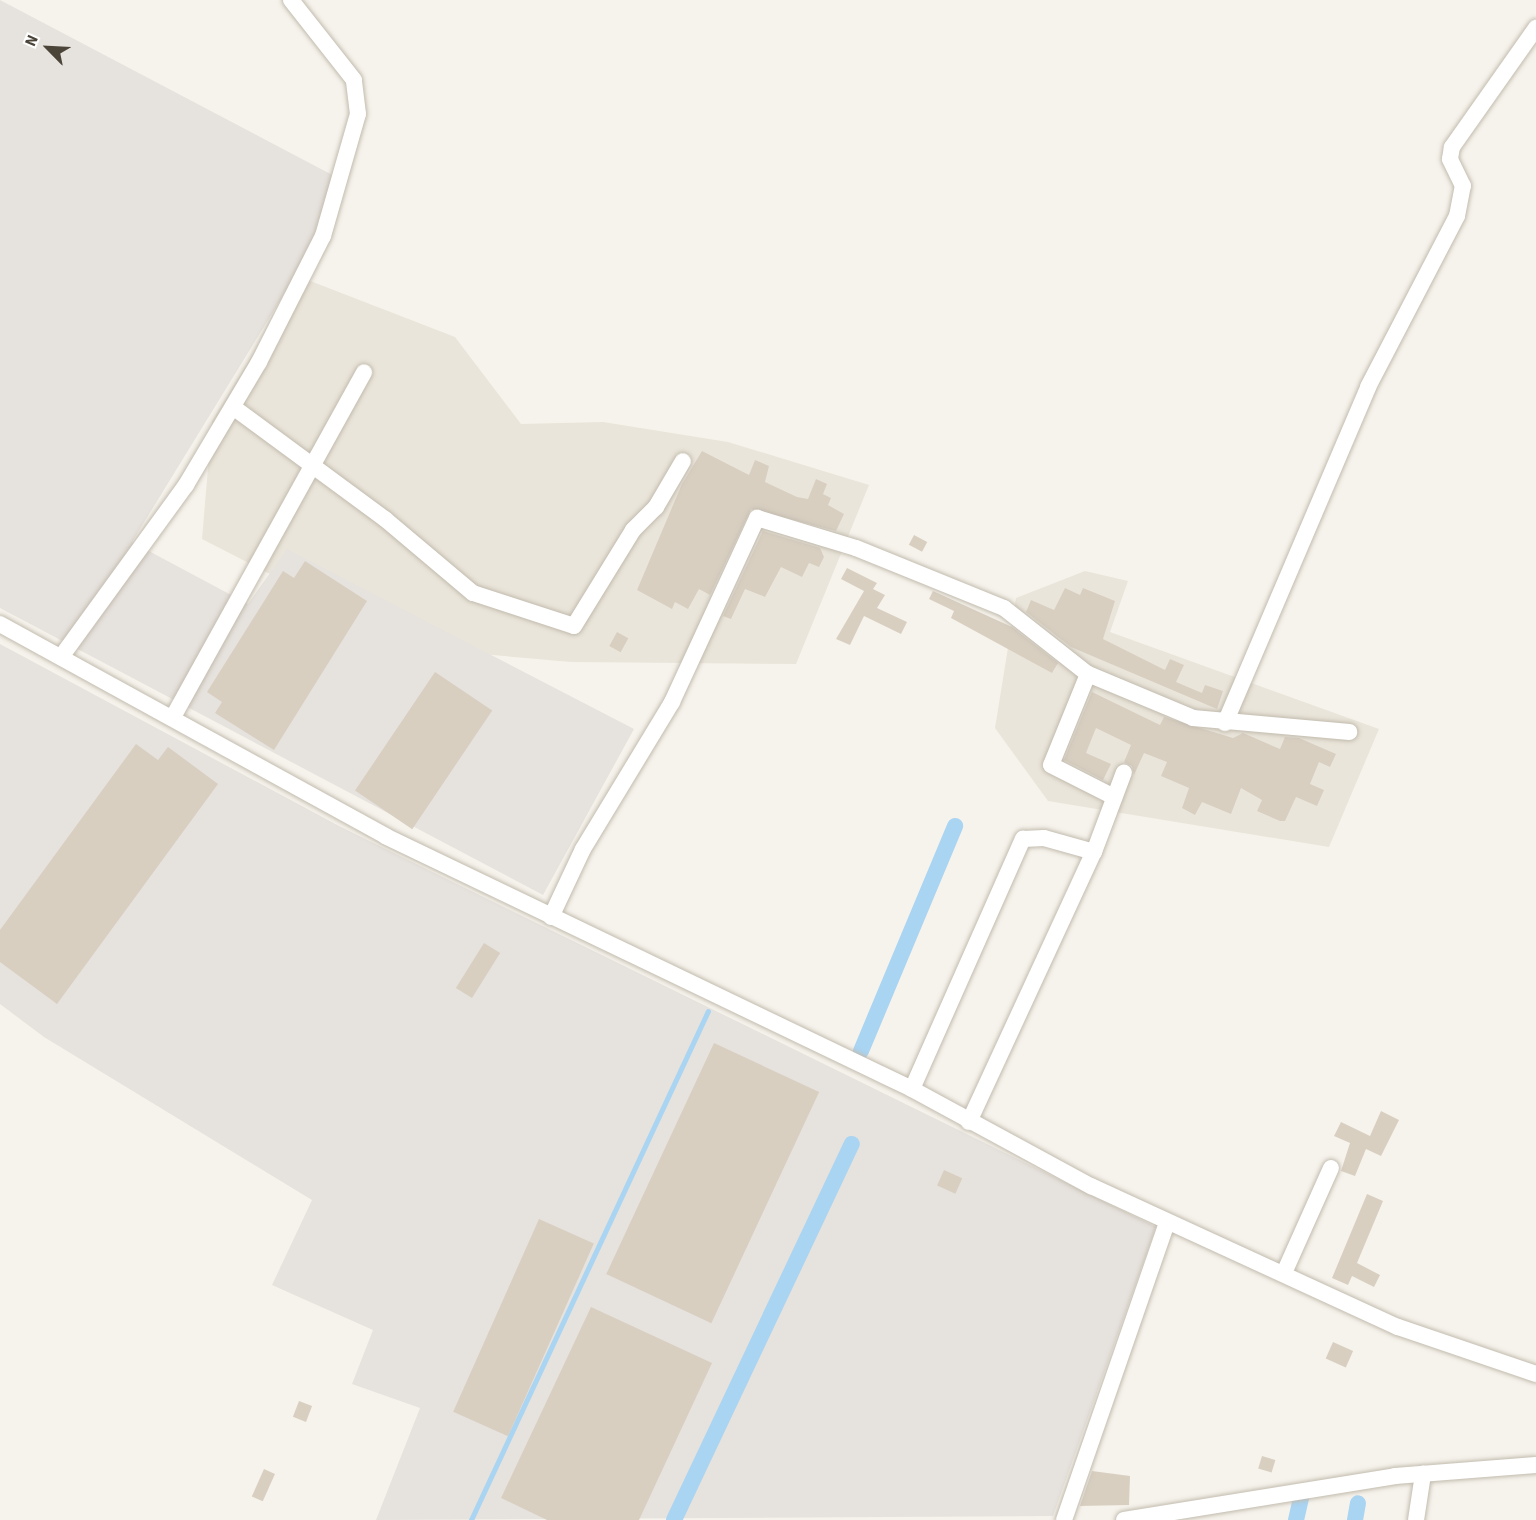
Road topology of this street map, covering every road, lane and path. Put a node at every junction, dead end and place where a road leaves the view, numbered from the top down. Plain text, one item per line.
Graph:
1 (291, 0) edge
2 (1536, 28) edge
3 (364, 372) dead end
4 (232, 407) junction
5 (683, 461) dead end
6 (312, 467) junction
7 (0, 624) edge
8 (61, 657) junction
9 (1088, 674) junction
10 (173, 717) junction
11 (1225, 723) junction
12 (1349, 732) dead end
13 (1124, 772) dead end
14 (1114, 797) junction
15 (1094, 852) junction
16 (551, 917) junction
17 (912, 1089) junction
18 (969, 1122) junction
19 (1331, 1168) dead end
20 (1167, 1222) junction
21 (1284, 1273) junction
22 (1536, 1374) edge
23 (1536, 1465) edge
24 (1423, 1474) junction
25 (1064, 1520) edge
26 (1124, 1520) edge
27 (1416, 1520) edge

1 - 4 street
2 - 11 street
3 - 6 street
4 - 6 street
4 - 8 street
5 - 6 street
6 - 10 street
7 - 8 street
8 - 10 street
9 - 11 street
9 - 14 street
9 - 16 street
10 - 16 street
11 - 12 street
13 - 14 street
14 - 15 street
15 - 17 street
15 - 18 street
16 - 17 street
17 - 18 street
18 - 20 street
19 - 21 street
20 - 21 street
20 - 25 street
21 - 22 street
23 - 24 street
24 - 26 street
24 - 27 street

